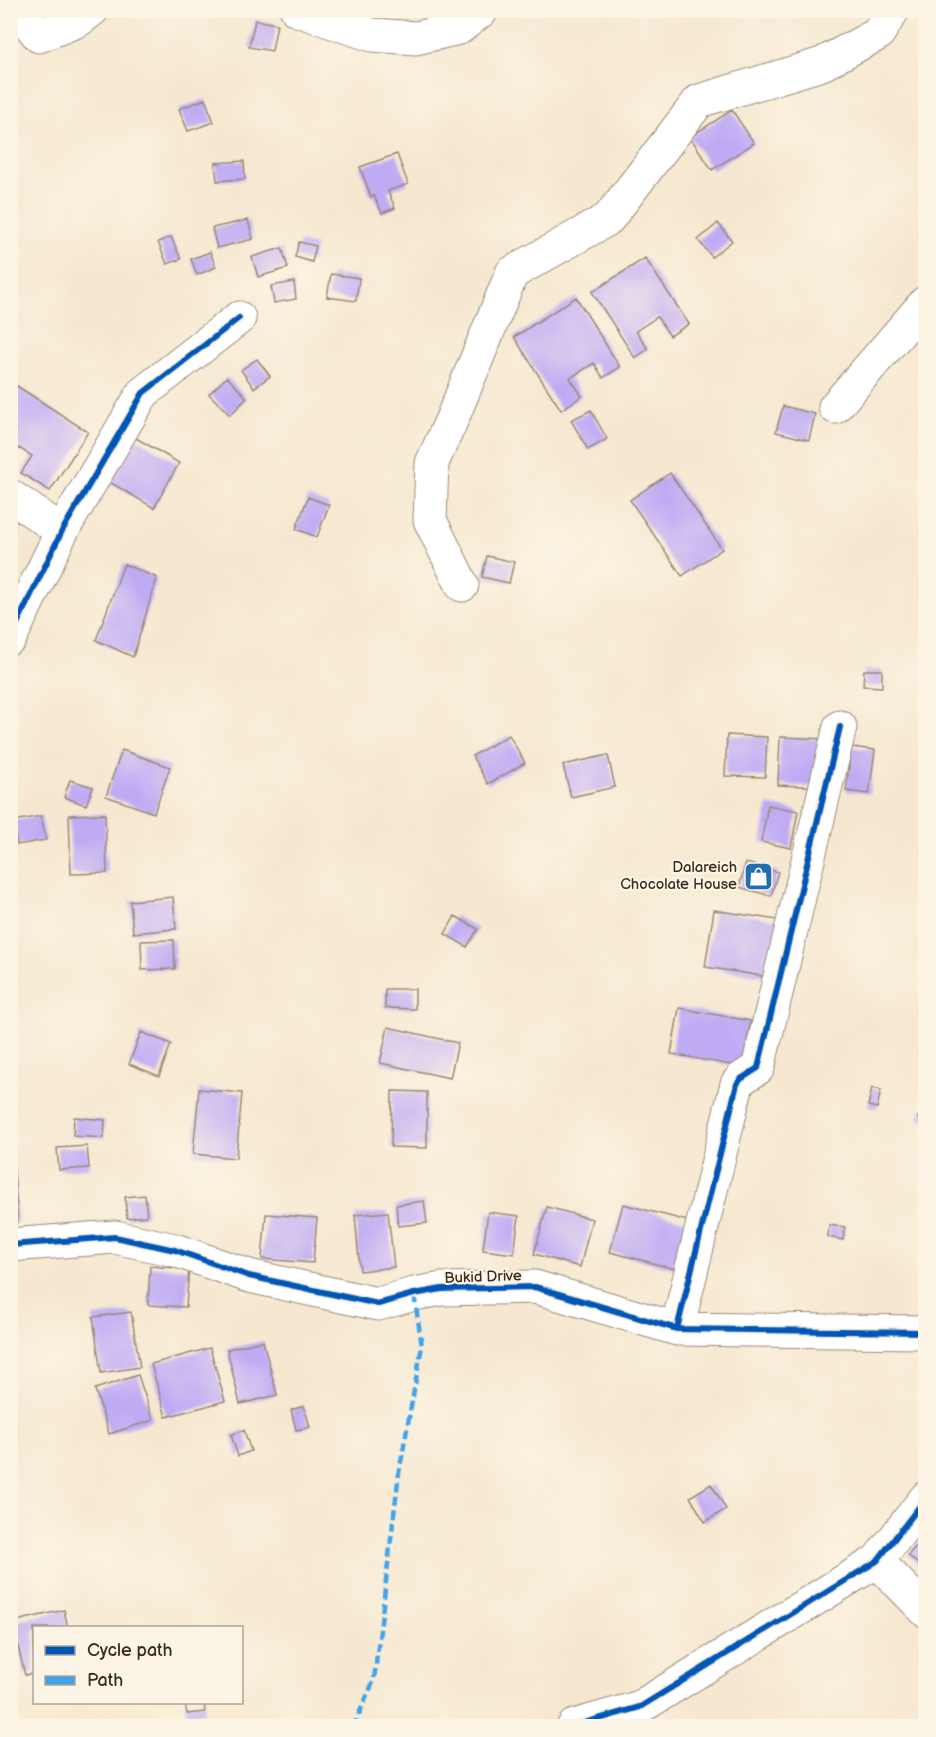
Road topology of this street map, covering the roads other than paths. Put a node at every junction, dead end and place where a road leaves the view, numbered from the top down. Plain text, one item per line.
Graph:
1 (18, 10) edge
2 (93, 10) edge
3 (297, 10) edge
4 (482, 10) edge
5 (892, 10) edge
6 (926, 302) edge
7 (239, 318) dead end
8 (835, 407) dead end
9 (10, 496) edge
10 (62, 531) junction
11 (462, 585) dead end
12 (10, 638) edge
13 (840, 727) dead end
14 (10, 1245) edge
15 (676, 1329) junction
16 (926, 1332) edge
17 (926, 1498) edge
18 (877, 1561) junction
19 (926, 1611) edge
20 (574, 1726) edge

1 - 2 street
3 - 4 street
5 - 11 street
6 - 8 street
7 - 10 street
9 - 10 street
10 - 12 street
13 - 15 street
14 - 15 street, Bukid Drive
15 - 16 street, Bukid Drive
17 - 18 street
18 - 19 street
18 - 20 street

